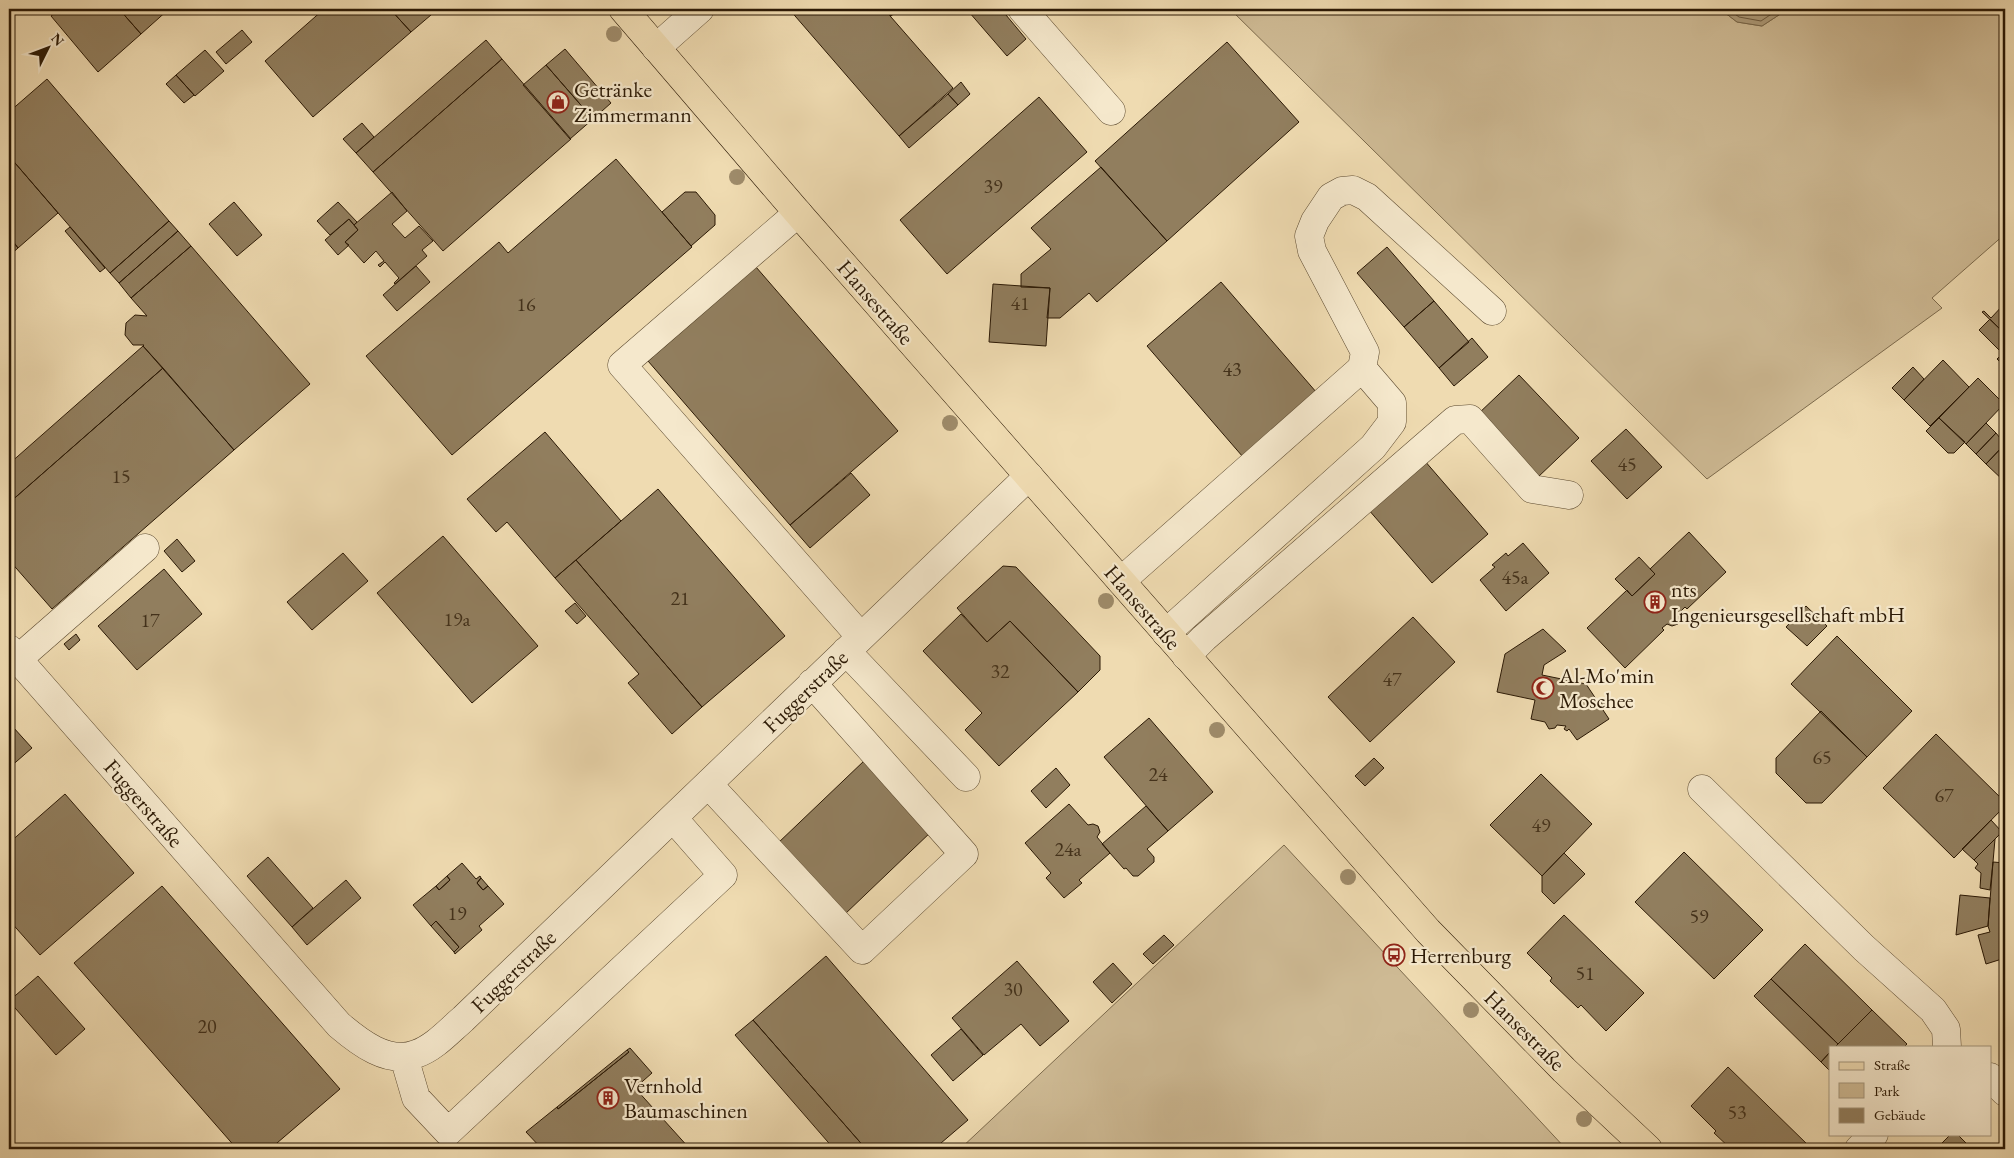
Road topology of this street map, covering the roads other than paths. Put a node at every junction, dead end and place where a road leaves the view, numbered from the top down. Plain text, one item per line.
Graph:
1 (623, 9) edge
2 (700, 9) edge
3 (1022, 9) edge
4 (656, 48) junction
5 (1111, 111) dead end
6 (798, 213) junction
7 (1492, 311) dead end
8 (1362, 368) junction
9 (1029, 476) junction
10 (1569, 495) dead end
11 (146, 548) dead end
12 (1121, 581) junction
13 (1166, 633) junction
14 (854, 644) junction
15 (14, 654) edge
16 (1186, 656) junction
17 (812, 684) junction
18 (966, 777) dead end
19 (708, 784) junction
20 (1702, 789) dead end
21 (673, 818) junction
22 (1947, 1046) edge
23 (404, 1057) junction
24 (1992, 1079) edge
25 (2005, 1092) edge
26 (1872, 1136) edge
27 (1648, 1149) edge
28 (1859, 1149) edge

1 - 4 main road, Hansestraße
2 - 4 street
3 - 5 street
4 - 6 main road, Hansestraße
6 - 9 main road, Hansestraße
6 - 14 street
7 - 8 street
8 - 12 street
8 - 13 street
9 - 12 main road, Hansestraße
9 - 14 street, Fuggerstraße
10 - 16 street
11 - 15 street
12 - 13 main road, Hansestraße
13 - 16 main road, Hansestraße
14 - 17 street, Fuggerstraße
14 - 18 street
15 - 23 street, Fuggerstraße
16 - 27 main road, Hansestraße
17 - 19 street, Fuggerstraße
17 - 19 street
19 - 21 street, Fuggerstraße
20 - 22 street
21 - 23 street, Fuggerstraße
21 - 23 street
24 - 25 street
26 - 28 street

